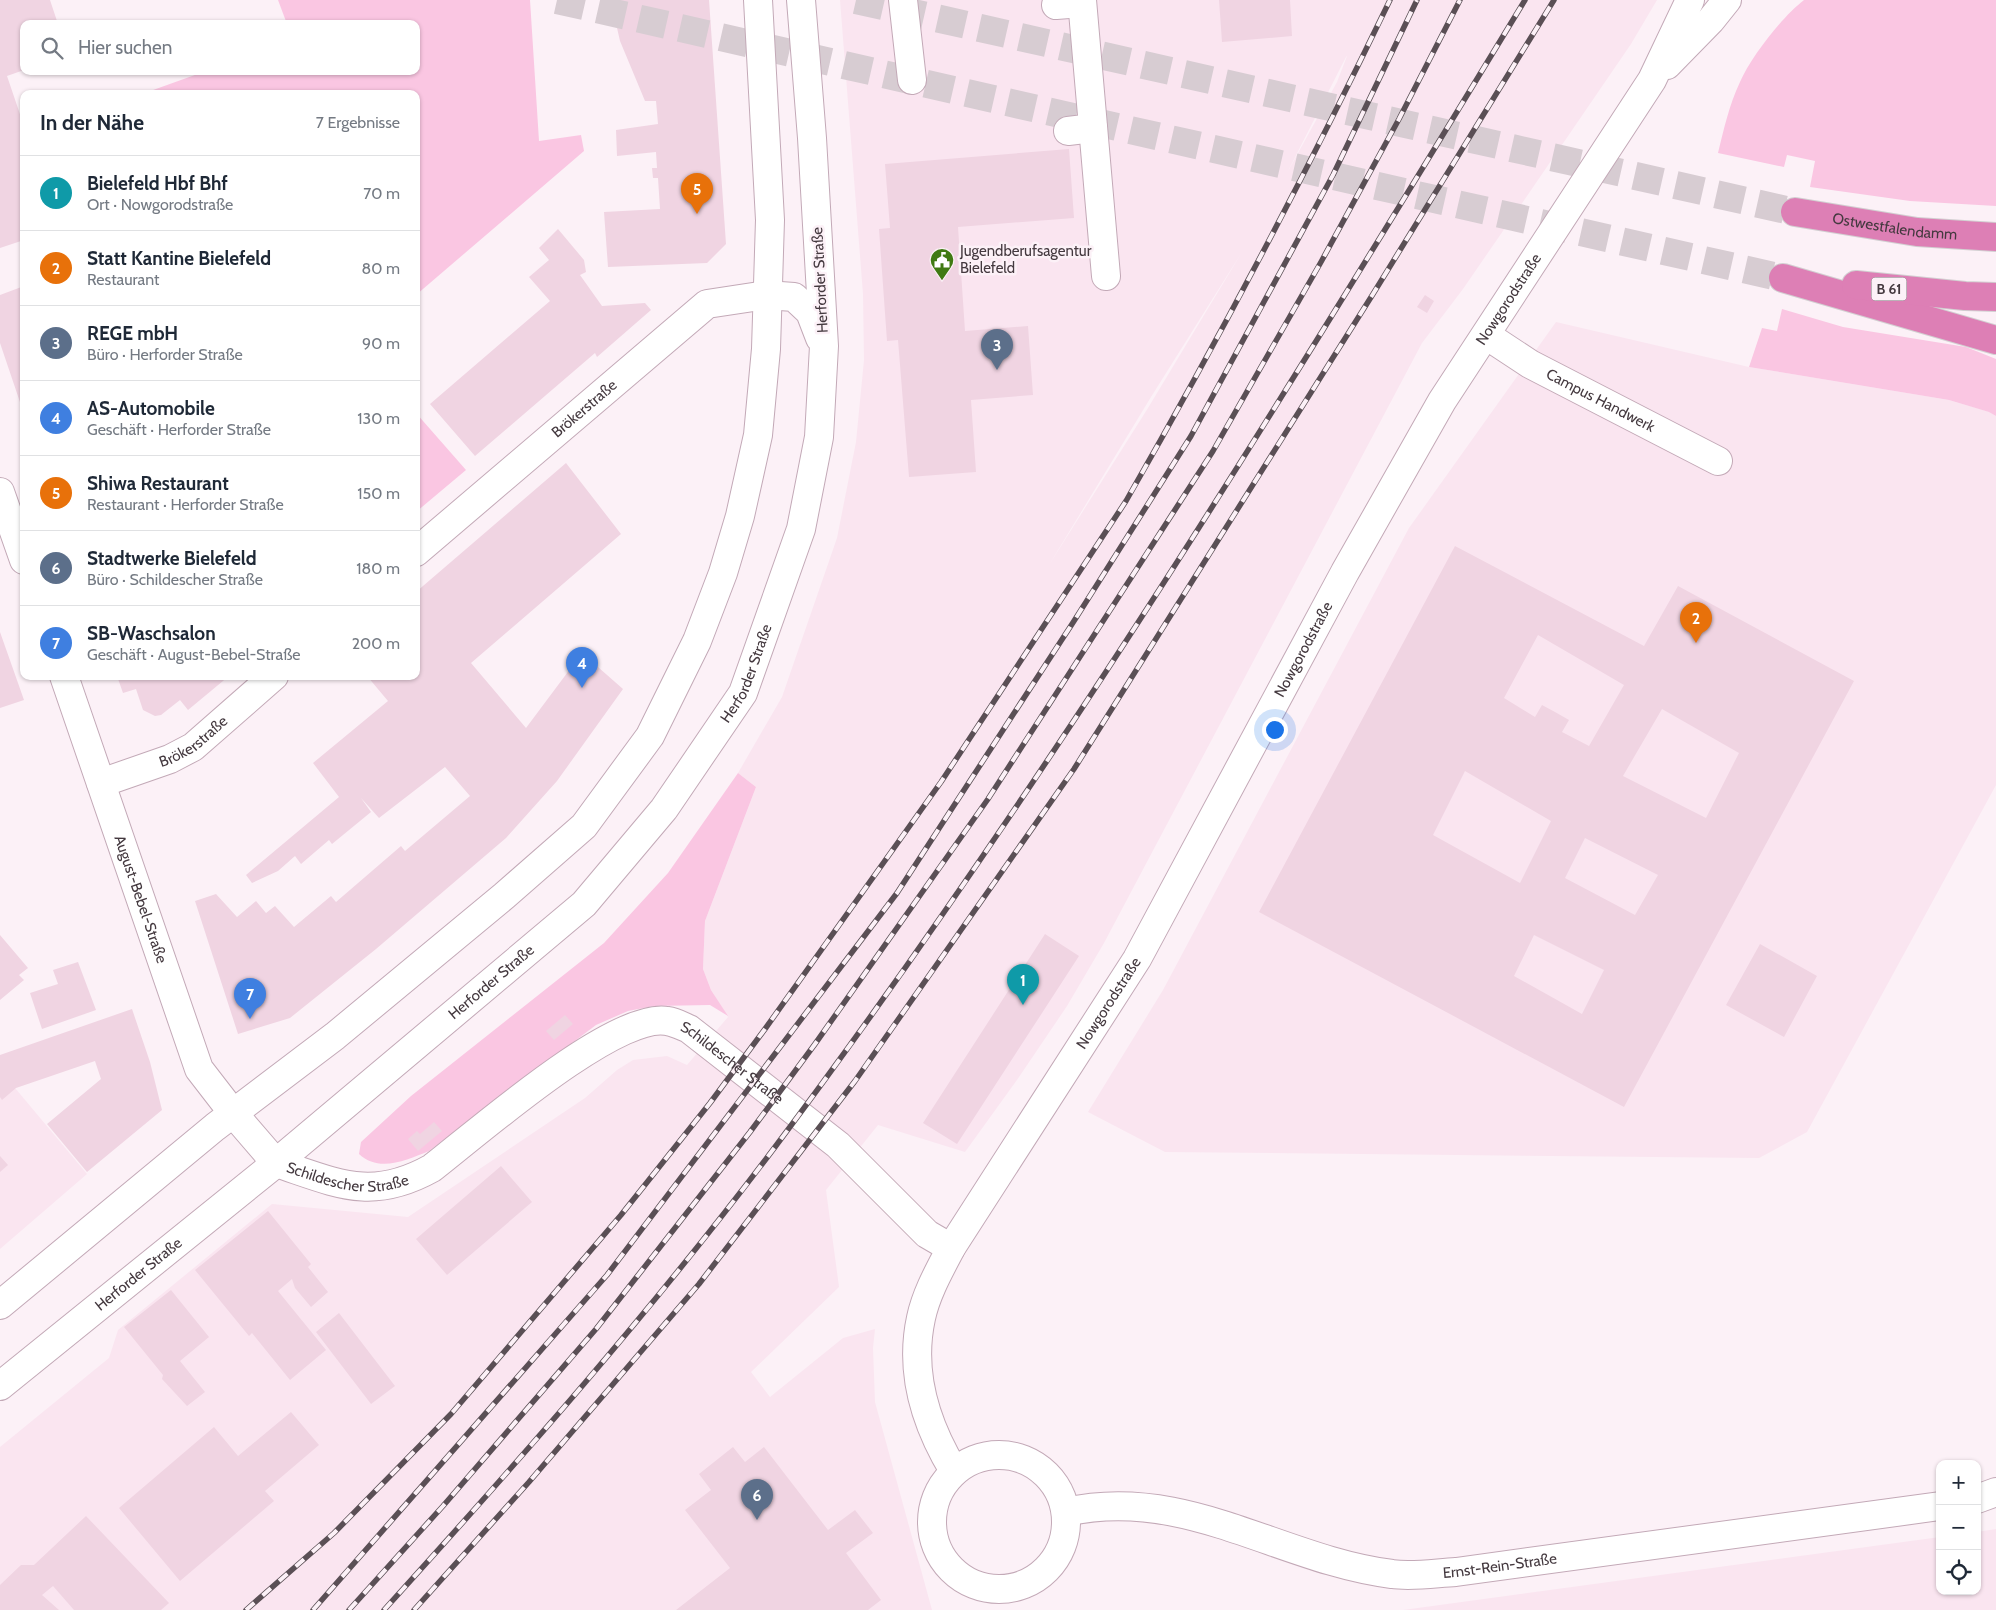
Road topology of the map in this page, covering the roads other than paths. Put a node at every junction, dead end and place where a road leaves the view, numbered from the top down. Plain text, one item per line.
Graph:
1 (758, 0) edge
2 (802, 0) edge
3 (903, 0) edge
4 (1690, 0) edge
5 (1727, 0) edge
6 (1074, 3) edge
7 (912, 80) dead end
8 (1652, 80) junction
9 (1795, 212) tunnel mouth
10 (1996, 237) edge
11 (1106, 276) dead end
12 (766, 295) junction
13 (1996, 297) edge
14 (1486, 335) junction
15 (1996, 340) edge
16 (824, 346) junction
17 (1718, 461) dead end
18 (0, 492) edge
19 (20, 549) edge
20 (420, 549) edge
21 (65, 680) edge
22 (269, 680) edge
23 (101, 783) junction
24 (233, 1113) junction
25 (276, 1163) junction
26 (950, 1248) junction
27 (0, 1305) edge
28 (0, 1386) edge
29 (954, 1471) junction
30 (1996, 1492) edge
31 (1981, 1498) edge
32 (1936, 1507) edge
33 (1066, 1512) junction
34 (990, 1599) edge

1 - 12 street
2 - 16 street, Herforder Straße
3 - 7 street
4 - 8 street, Nowgorodstraße
5 - 8 street, Nowgorodstraße
6 - 11 street
8 - 14 street, Nowgorodstraße
9 - 10 highway, Ostwestfalendamm
12 - 16 street, Brökerstraße
12 - 20 street, Brökerstraße
12 - 24 street
13 - 15 highway, B 61
14 - 17 street, Campus Handwerk
14 - 26 street, Nowgorodstraße
16 - 25 street, Herforder Straße
18 - 19 street
21 - 23 street, August-Bebel-Straße
22 - 23 street, Brökerstraße
23 - 24 street, August-Bebel-Straße
24 - 25 street
24 - 27 street
25 - 26 street, Schildescher Straße
25 - 28 street, Herforder Straße
26 - 29 street
29 - 33 street
29 - 34 street
30 - 31 street
32 - 33 street, Ernst-Rein-Straße
33 - 34 street

